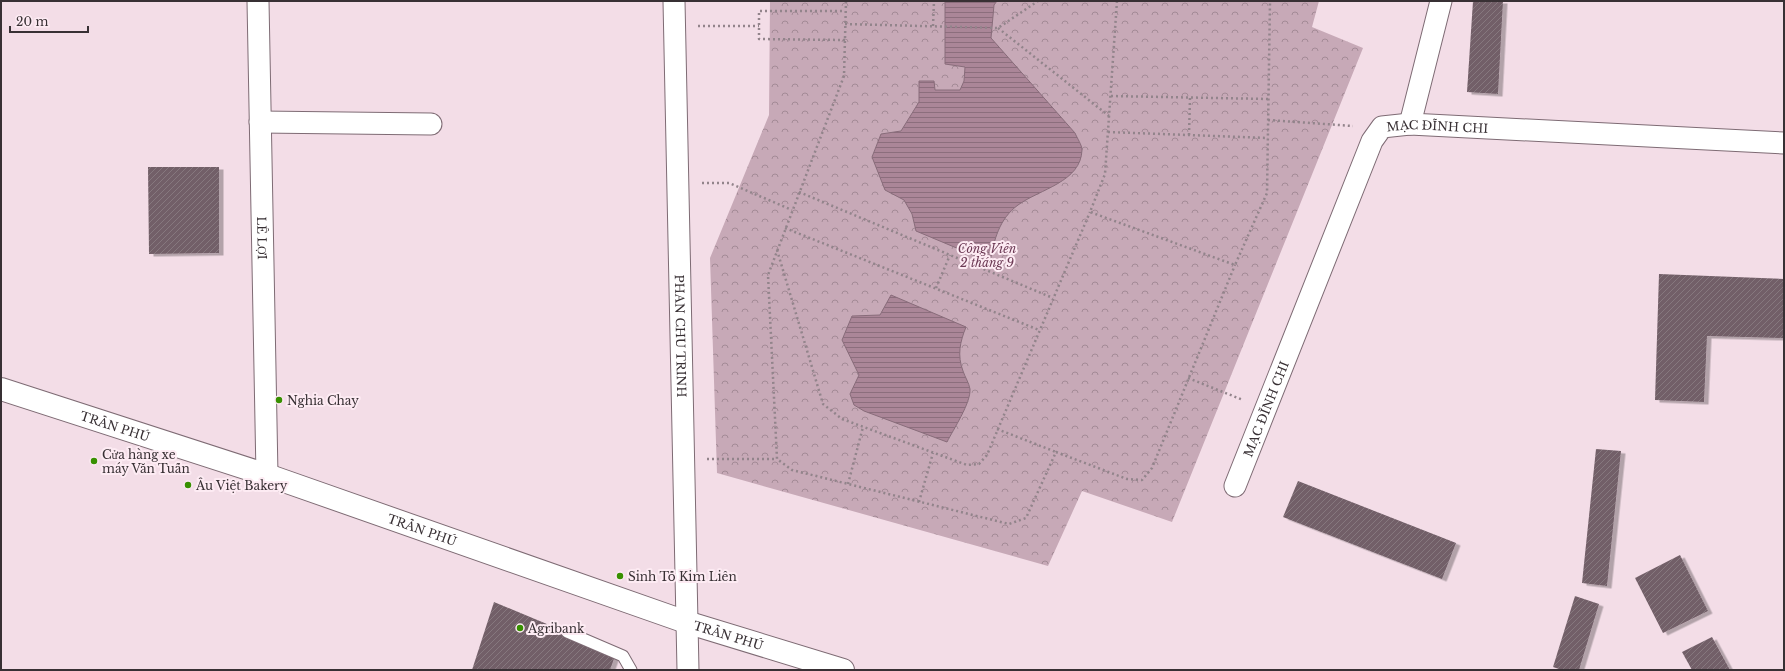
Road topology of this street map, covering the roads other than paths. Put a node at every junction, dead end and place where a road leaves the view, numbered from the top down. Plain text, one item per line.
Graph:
1 (258, 1) edge
2 (674, 1) edge
3 (1441, 1) edge
4 (260, 122) junction
5 (431, 124) dead end
6 (1410, 124) junction
7 (1784, 143) edge
8 (1, 389) edge
9 (267, 475) junction
10 (1235, 486) dead end
11 (686, 622) junction
12 (567, 632) dead end
13 (630, 670) edge
14 (688, 670) edge
15 (843, 670) edge

1 - 4 street, LÊ LỢI
2 - 11 street, PHAN CHU TRINH
3 - 6 street
4 - 5 street
4 - 9 street, LÊ LỢI
6 - 7 street, MẠC ĐĨNH CHI
6 - 10 street, MẠC ĐĨNH CHI
8 - 9 street, TRẦN PHÚ
9 - 11 street, TRẦN PHÚ
11 - 14 street, PHAN CHU TRINH
11 - 15 street, TRẦN PHÚ
12 - 13 lane

